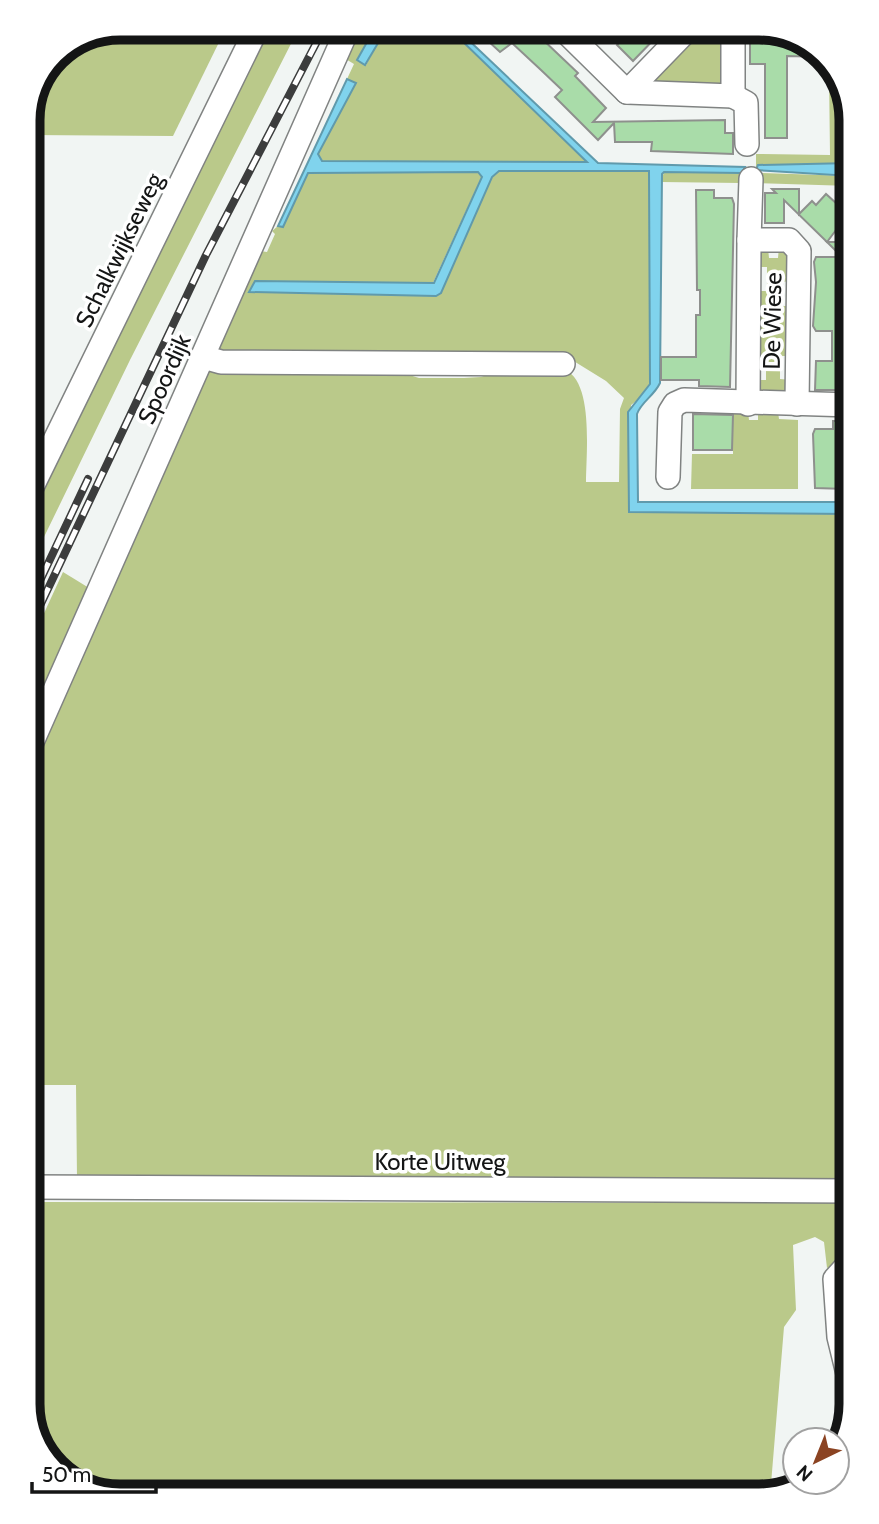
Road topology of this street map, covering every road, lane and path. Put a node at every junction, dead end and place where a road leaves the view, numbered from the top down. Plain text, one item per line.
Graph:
1 (251, 40) edge
2 (343, 40) edge
3 (574, 40) edge
4 (678, 40) edge
5 (733, 40) edge
6 (627, 92) junction
7 (733, 96) junction
8 (747, 144) dead end
9 (751, 179) dead end
10 (749, 240) junction
11 (203, 357) junction
12 (563, 364) dead end
13 (748, 404) junction
14 (797, 404) junction
15 (839, 405) edge
16 (40, 471) edge
17 (668, 477) dead end
18 (40, 724) edge
19 (40, 1187) edge
20 (839, 1191) edge
21 (839, 1275) edge
22 (839, 1337) edge

1 - 16 street, Schalkwijkseweg
2 - 11 street, Spoordijk
3 - 6 street
4 - 6 street
5 - 7 street
6 - 7 street
7 - 8 street
9 - 10 street, De Wiese
10 - 13 street, De Wiese
10 - 14 street, De Wiese
11 - 12 street
11 - 18 street, Spoordijk
13 - 14 street, De Wiese
13 - 17 street, De Wiese
14 - 15 street, De Wiese
19 - 20 street, Korte Uitweg
21 - 22 street

